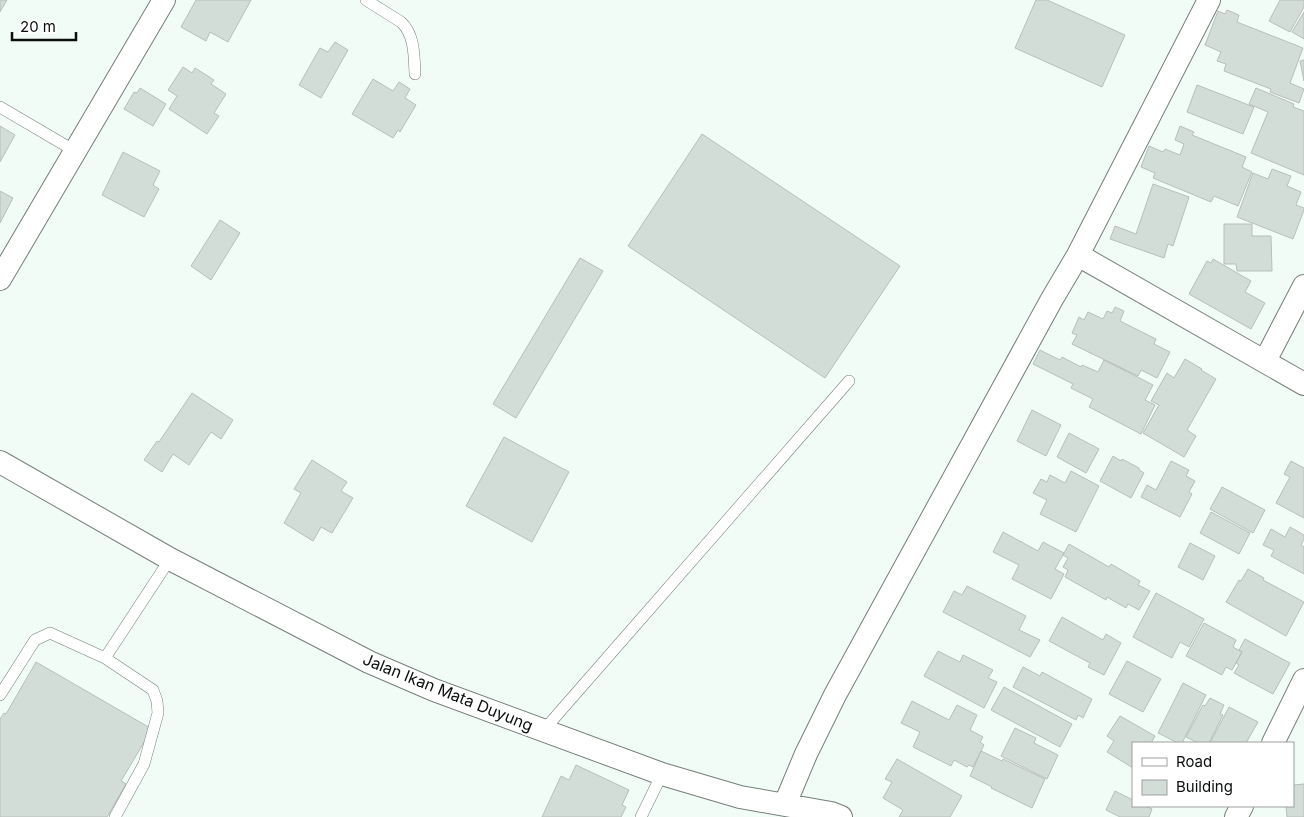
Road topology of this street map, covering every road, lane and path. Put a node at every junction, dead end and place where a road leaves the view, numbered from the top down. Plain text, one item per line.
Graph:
1 (164, 0) edge
2 (366, 0) edge
3 (1209, 0) edge
4 (415, 74) dead end
5 (0, 107) edge
6 (75, 151) junction
7 (1078, 255) junction
8 (0, 279) edge
9 (1304, 286) edge
10 (1264, 361) junction
11 (849, 381) dead end
12 (1304, 384) edge
13 (0, 462) edge
14 (170, 559) junction
15 (104, 658) junction
16 (1304, 680) edge
17 (0, 695) edge
18 (543, 731) junction
19 (1273, 742) edge
20 (662, 774) junction
21 (784, 804) junction
22 (115, 817) edge
23 (642, 817) edge
24 (841, 817) edge

1 - 6 street
2 - 4 lane
3 - 7 street
5 - 6 lane
6 - 8 street
7 - 10 street
7 - 21 street
9 - 10 street
10 - 12 street
11 - 18 lane
13 - 14 street, Jalan Ikan Mata Duyung
14 - 15 lane
14 - 18 street, Jalan Ikan Mata Duyung
15 - 17 lane
15 - 22 lane
16 - 19 street
18 - 20 street, Jalan Ikan Mata Duyung
20 - 21 street, Jalan Ikan Mata Duyung
20 - 23 lane
21 - 24 street, Jalan Ikan Mata Duyung

